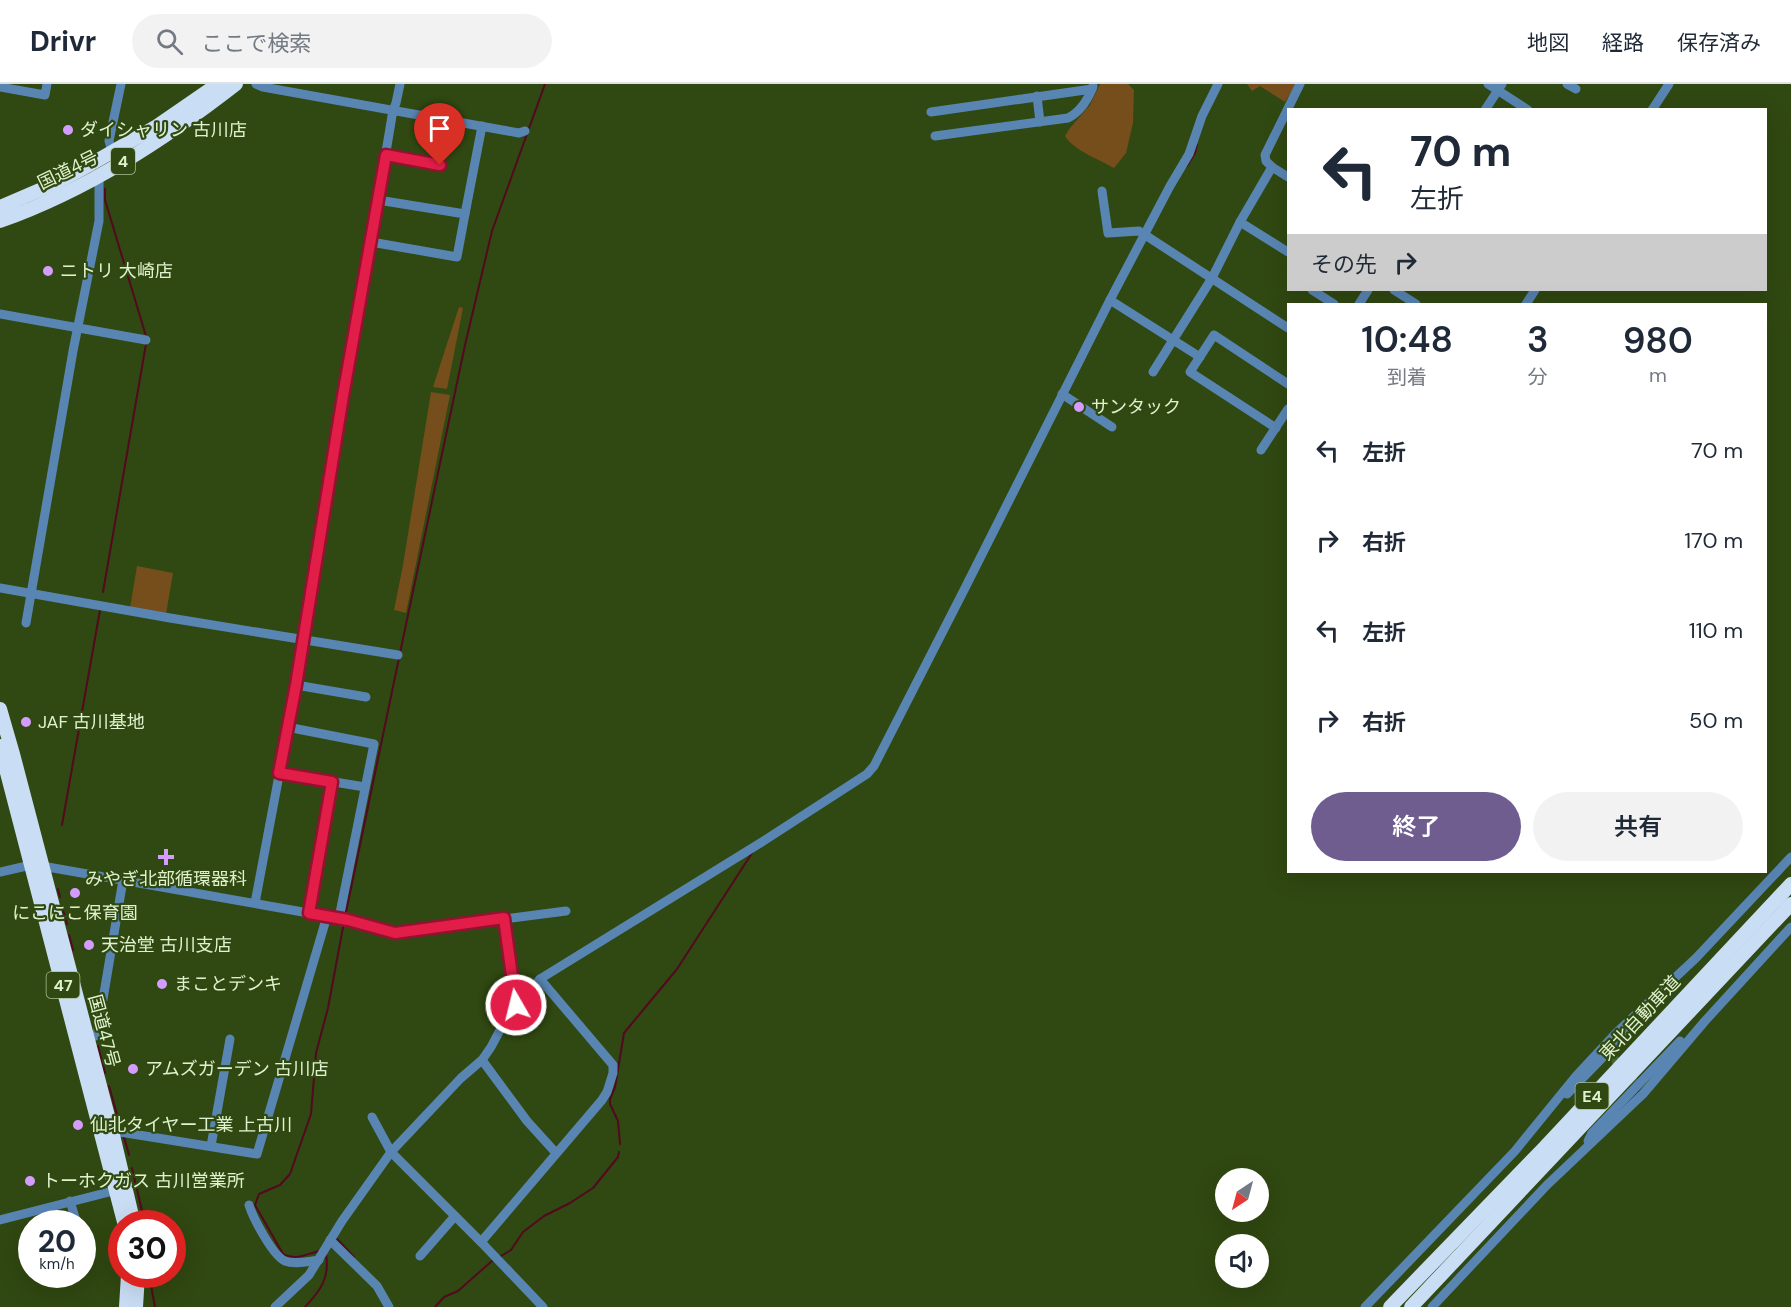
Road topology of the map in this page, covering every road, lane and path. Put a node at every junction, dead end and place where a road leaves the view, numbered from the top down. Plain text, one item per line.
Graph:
1 (47, 84) edge
2 (121, 84) edge
3 (218, 84) edge
4 (236, 84) edge
5 (256, 84) edge
6 (400, 84) edge
7 (1052, 84) edge
8 (1218, 84) edge
9 (1300, 84) edge
10 (1488, 84) edge
11 (1669, 84) edge
12 (0, 87) edge
13 (1093, 87) edge
14 (1500, 87) edge
15 (1041, 96) junction
16 (1288, 108) edge
17 (1486, 108) edge
18 (1526, 108) edge
19 (1653, 108) edge
20 (393, 110) junction
21 (1287, 110) edge
22 (931, 112) dead end
23 (1040, 122) junction
24 (483, 126) junction
25 (525, 132) dead end
26 (935, 136) dead end
27 (112, 152) junction
28 (386, 155) junction
29 (440, 165) dead end
30 (1272, 167) junction
31 (1287, 176) edge
32 (99, 177) junction
33 (1102, 191) dead end
34 (378, 200) junction
35 (0, 207) edge
36 (465, 214) junction
37 (0, 220) edge
38 (1240, 222) junction
39 (1145, 235) junction
40 (371, 242) junction
41 (1287, 251) edge
42 (1212, 278) junction
43 (1314, 291) edge
44 (1396, 291) edge
45 (1110, 300) junction
46 (1332, 303) edge
47 (1414, 303) edge
48 (0, 314) edge
49 (79, 327) junction
50 (1287, 327) edge
51 (146, 340) dead end
52 (1173, 340) junction
53 (1200, 357) junction
54 (1153, 372) dead end
55 (1287, 383) edge
56 (1062, 394) junction
57 (1287, 411) edge
58 (1112, 427) dead end
59 (1276, 428) junction
60 (1261, 450) dead end
61 (0, 588) edge
62 (30, 593) junction
63 (26, 622) dead end
64 (303, 639) junction
65 (398, 655) dead end
66 (296, 685) junction
67 (366, 697) dead end
68 (0, 709) edge
69 (287, 728) junction
70 (0, 747) edge
71 (279, 773) junction
72 (332, 782) junction
73 (366, 788) junction
74 (1791, 857) edge
75 (36, 865) junction
76 (0, 872) edge
77 (123, 880) junction
78 (1791, 884) edge
79 (255, 903) junction
80 (1791, 904) edge
81 (566, 911) dead end
82 (309, 913) junction
83 (327, 916) junction
84 (504, 918) junction
85 (342, 919) junction
86 (1791, 927) edge
87 (540, 979) junction
88 (516, 1005) junction
89 (1645, 1005) junction
90 (1705, 1021) junction
91 (230, 1039) dead end
92 (87, 1040) junction
93 (482, 1060) junction
94 (1555, 1102) junction
95 (372, 1117) dead end
96 (113, 1135) junction
97 (211, 1146) junction
98 (391, 1152) junction
99 (556, 1153) junction
100 (1581, 1153) junction
101 (117, 1190) junction
102 (70, 1201) junction
103 (249, 1205) dead end
104 (73, 1210) edge
105 (122, 1210) edge
106 (131, 1210) edge
107 (455, 1216) junction
108 (0, 1220) edge
109 (330, 1240) junction
110 (481, 1242) junction
111 (322, 1255) junction
112 (420, 1256) dead end
113 (127, 1288) edge
114 (137, 1288) edge
115 (386, 1303) edge
116 (126, 1307) edge
117 (136, 1307) edge
118 (276, 1307) edge
119 (378, 1307) edge
120 (543, 1307) edge
121 (1365, 1307) edge
122 (1390, 1307) edge
123 (1411, 1307) edge
124 (1432, 1307) edge

1 - 12 street
2 - 27 street
3 - 27 highway, 国道4号 / 4
4 - 32 highway, 国道4号 / 4
5 - 20 street
6 - 20 street
7 - 15 street
8 - 39 street
9 - 16 street
10 - 14 street
11 - 19 street
13 - 15 street
13 - 23 street
14 - 17 street
14 - 18 street
15 - 22 street
15 - 23 street
20 - 24 street
20 - 28 street
21 - 30 street
23 - 26 street
24 - 25 street
24 - 36 street
27 - 35 highway, 国道4号 / 4
28 - 29 street
28 - 34 street
30 - 31 street
30 - 38 street
32 - 37 highway, 国道4号 / 4
32 - 49 street
33 - 39 street
34 - 36 street
34 - 40 street
36 - 40 street
38 - 41 street
38 - 42 street
39 - 42 street
39 - 45 street
40 - 64 street
42 - 50 street
42 - 52 street
43 - 46 street
44 - 47 street
45 - 52 street
45 - 56 street
48 - 49 street
49 - 51 street
49 - 62 street
52 - 53 street
52 - 54 street
53 - 55 street
53 - 59 street
56 - 58 street
56 - 87 street
57 - 59 street
59 - 60 street
61 - 62 street
62 - 63 street
62 - 64 street
64 - 65 street
64 - 66 street
66 - 67 street
66 - 69 street
68 - 75 highway, 国道47号 / 47
69 - 71 street
69 - 73 street
70 - 75 highway, 国道47号 / 47
71 - 72 street
71 - 79 street
72 - 73 street
72 - 82 street
73 - 85 street
74 - 89 street
75 - 76 street
75 - 77 street
75 - 92 highway, 国道47号 / 47
75 - 101 highway, 国道47号 / 47
77 - 79 street
77 - 92 street
78 - 122 highway, 東北自動車道 / E4
79 - 82 street
80 - 123 highway, 東北自動車道 / E4
81 - 84 street
82 - 83 street
83 - 85 street
83 - 97 street
84 - 85 street
84 - 88 street
86 - 90 street
87 - 88 street
87 - 99 street
88 - 93 street
89 - 94 street
89 - 94 street
90 - 100 street
90 - 100 street
91 - 97 street
92 - 96 highway, 国道47号 / 47
93 - 98 street
93 - 99 street
94 - 121 street
95 - 98 street
96 - 97 street
96 - 106 highway, 国道47号 / 47
98 - 107 street
98 - 109 street
99 - 110 street
100 - 124 street
101 - 102 street
101 - 105 highway, 国道47号 / 47
102 - 104 street
102 - 108 street
103 - 111 street
107 - 110 street
107 - 112 street
109 - 111 street
109 - 115 street
110 - 120 street
111 - 118 street
113 - 116 highway
114 - 117 highway
115 - 119 street

